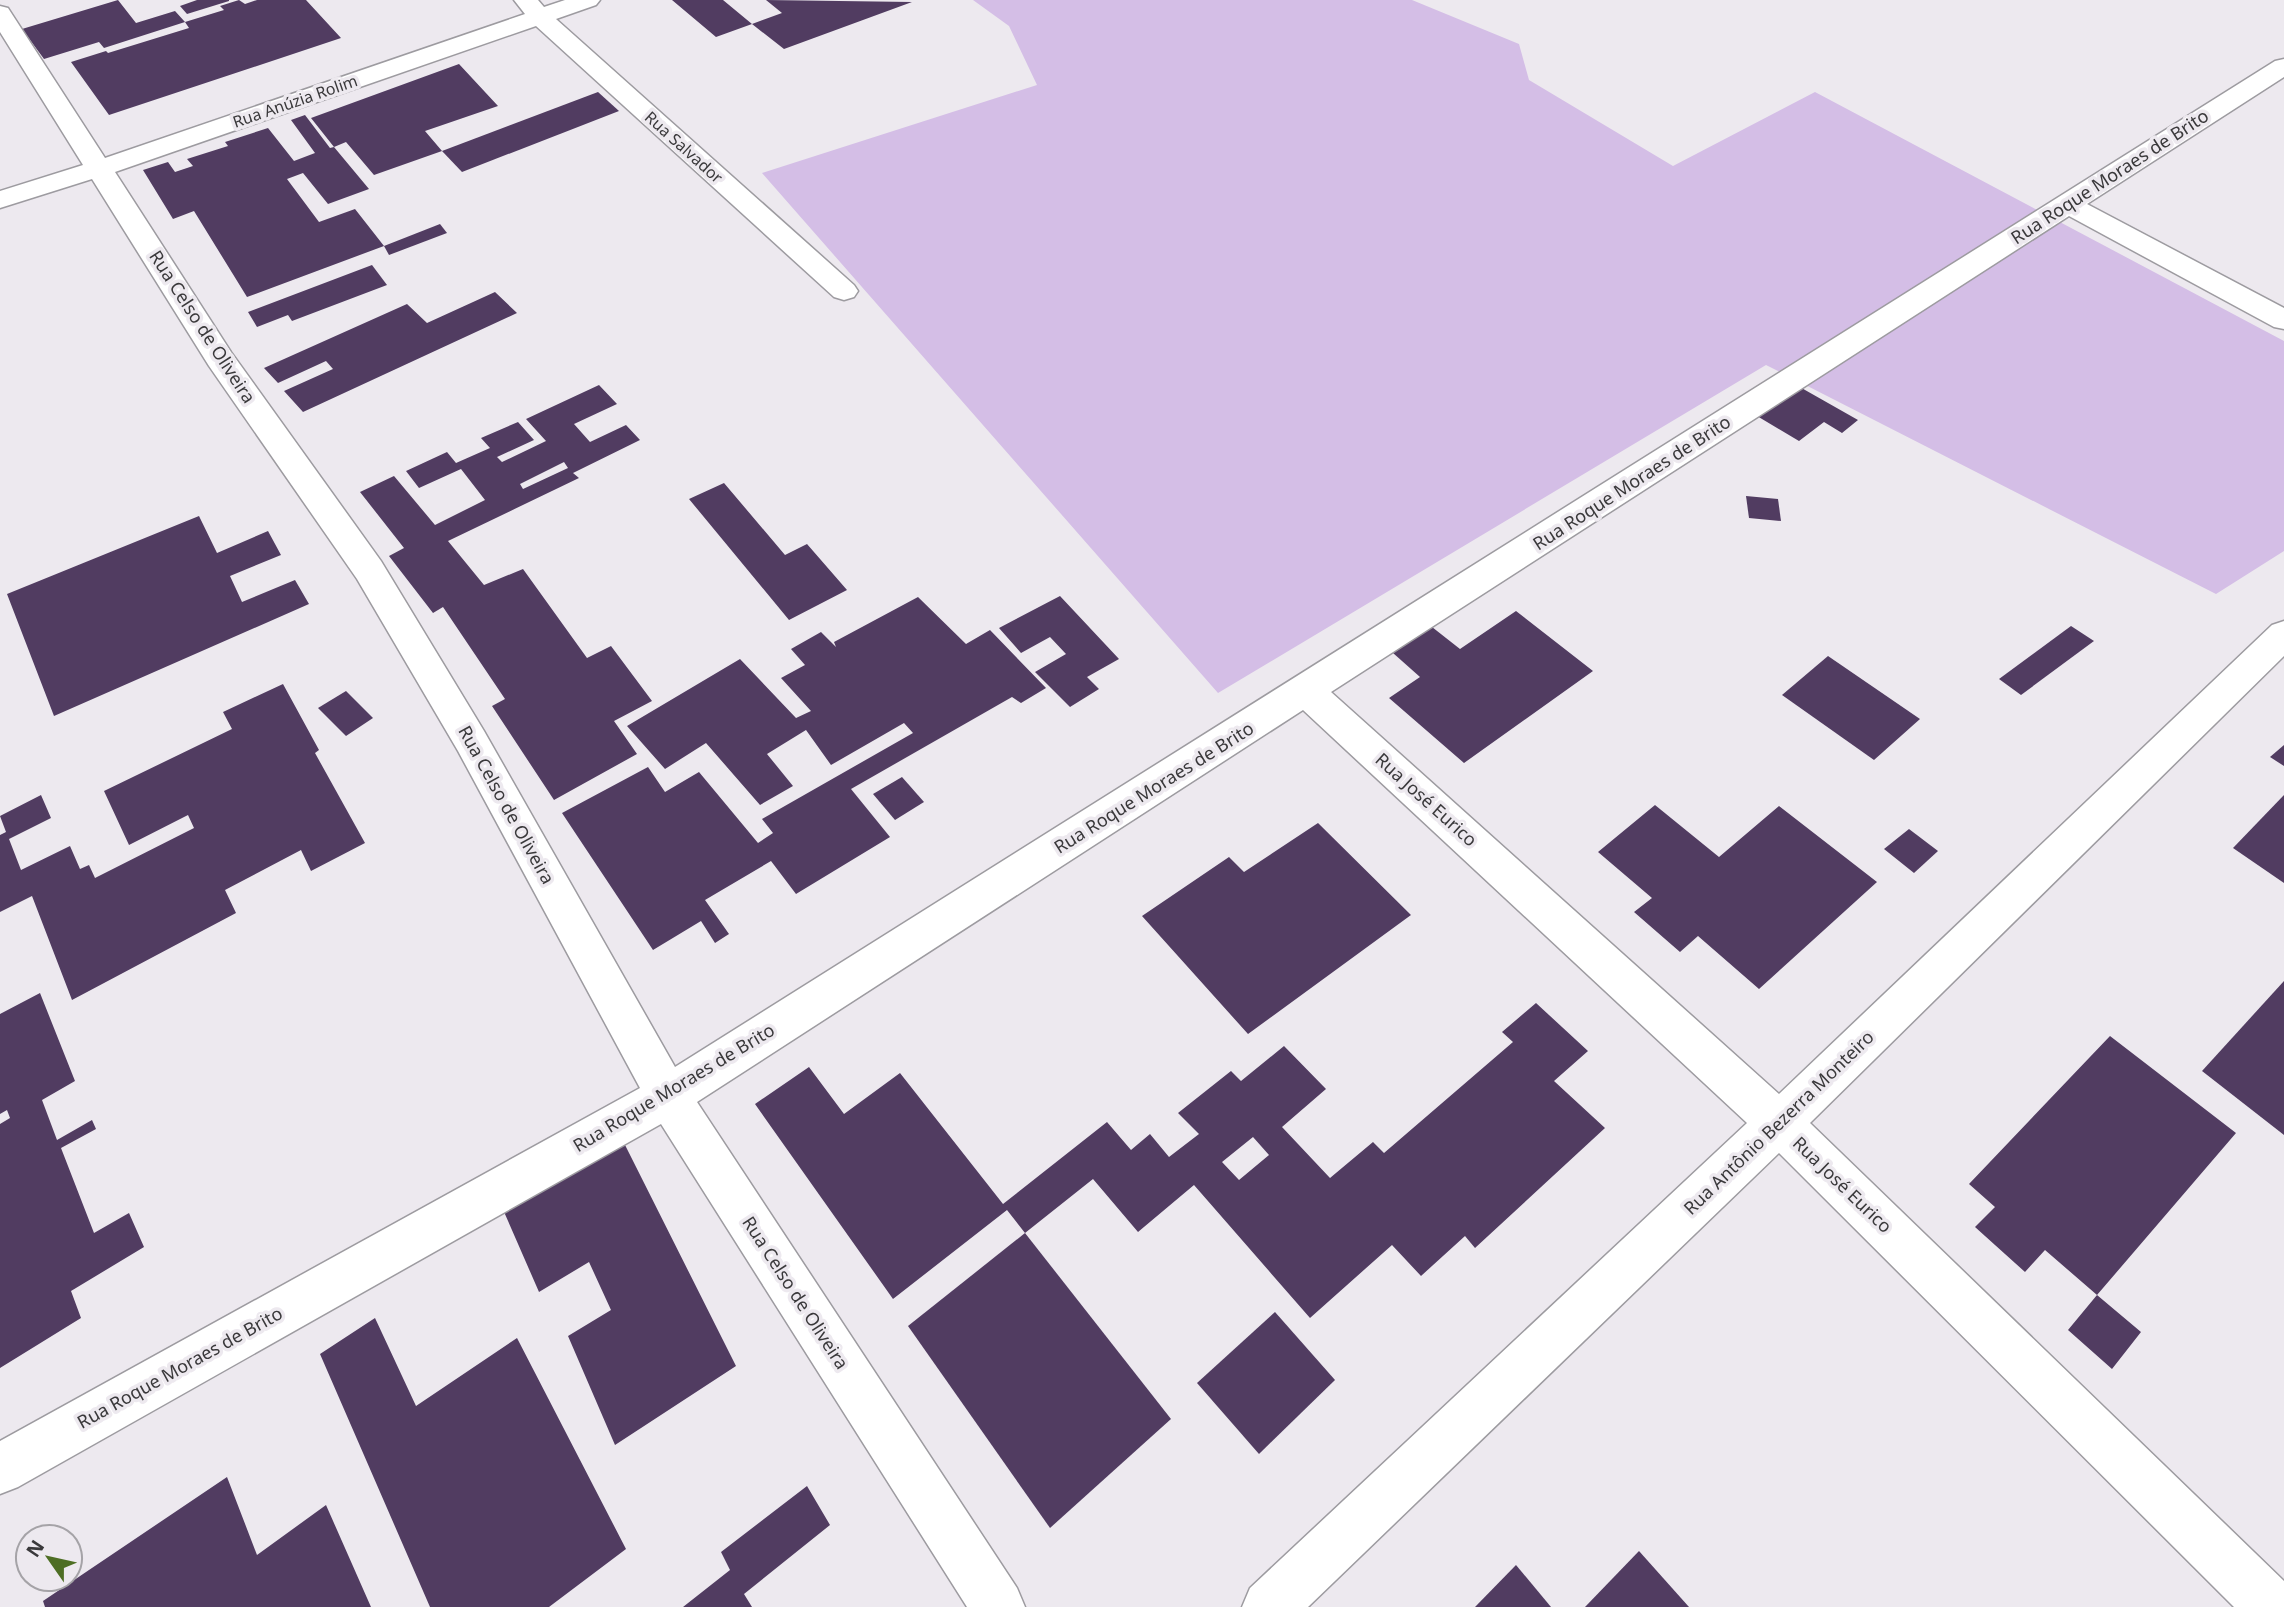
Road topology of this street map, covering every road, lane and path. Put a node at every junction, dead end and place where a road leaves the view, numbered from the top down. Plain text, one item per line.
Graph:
1 (588, 0) edge
2 (533, 8) edge
3 (0, 13) edge
4 (2284, 66) edge
5 (101, 169) junction
6 (0, 200) edge
7 (2067, 204) junction
8 (844, 291) dead end
9 (2284, 320) edge
10 (2284, 634) edge
11 (1306, 691) junction
12 (668, 1096) junction
13 (1779, 1123) junction
14 (0, 1469) edge
15 (998, 1607) edge
16 (1269, 1607) edge
17 (2272, 1607) edge

1 - 2 street, Rua Anúzia Rolim
2 - 5 street, Rua Anúzia Rolim
2 - 8 street, Rua Salvador
3 - 5 street, Rua Celso de Oliveira
4 - 7 street, Rua Roque Moraes de Brito
5 - 6 street, Rua Anúzia Rolim
5 - 12 street, Rua Celso de Oliveira
7 - 9 street
7 - 11 street, Rua Roque Moraes de Brito
10 - 13 street, Rua Antônio Bezerra Monteiro
11 - 12 street, Rua Roque Moraes de Brito
11 - 13 street, Rua José Eurico
12 - 14 street, Rua Roque Moraes de Brito
12 - 15 street, Rua Celso de Oliveira
13 - 16 street, Rua Antônio Bezerra Monteiro
13 - 17 street, Rua José Eurico

